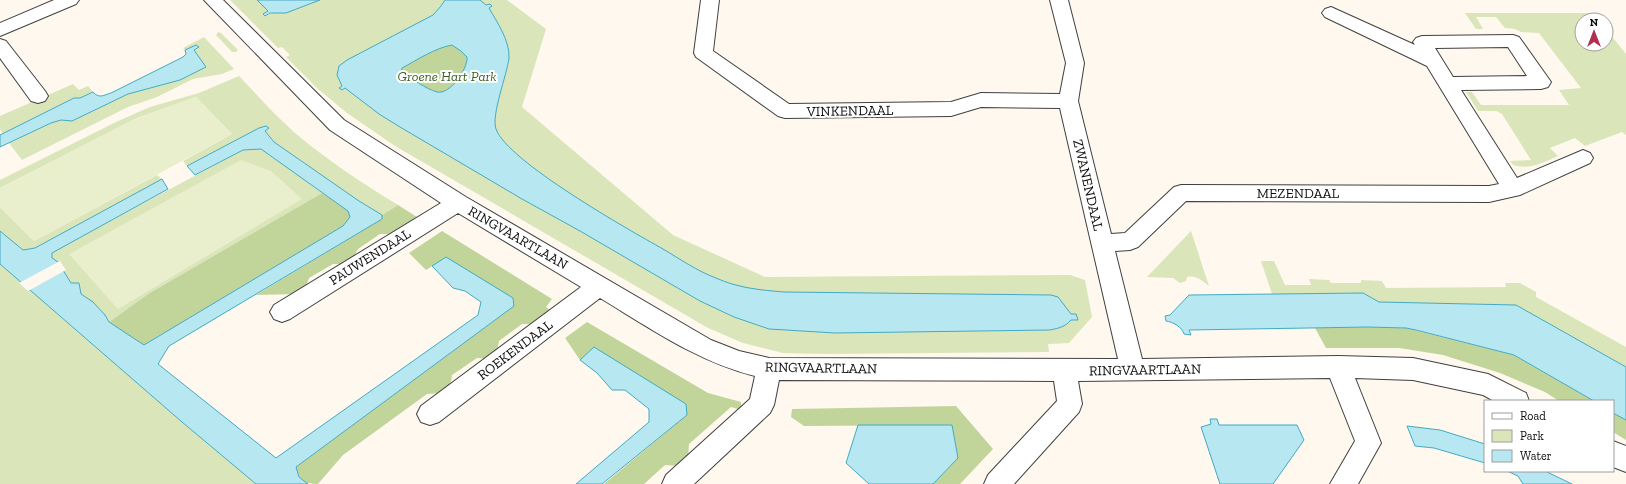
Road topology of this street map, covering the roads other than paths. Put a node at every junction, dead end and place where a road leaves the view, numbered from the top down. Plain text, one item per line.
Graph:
1 (70, 0) edge
2 (213, 0) edge
3 (710, 0) edge
4 (1059, 0) edge
5 (1331, 13) dead end
6 (0, 30) edge
7 (0, 45) edge
8 (1434, 62) junction
9 (1448, 84) junction
10 (38, 96) dead end
11 (1068, 101) junction
12 (1583, 158) dead end
13 (1513, 189) junction
14 (458, 203) junction
15 (1102, 243) junction
16 (600, 286) junction
17 (282, 312) dead end
18 (1338, 367) junction
19 (769, 369) junction
20 (1064, 370) junction
21 (1133, 370) junction
22 (1515, 400) edge
23 (430, 414) dead end
24 (1614, 454) edge
25 (1626, 460) edge
26 (675, 484) edge
27 (997, 484) edge
28 (1343, 484) edge

1 - 6 street
2 - 14 street, RINGVAARTLAAN
3 - 11 street, VINKENDAAL
4 - 11 street, ZWANENDAAL
5 - 8 street
7 - 10 street
8 - 9 street
8 - 9 street
9 - 13 street
11 - 15 street, ZWANENDAAL
12 - 13 street, MEZENDAAL
13 - 15 street, MEZENDAAL
14 - 16 street, RINGVAARTLAAN
14 - 17 street, PAUWENDAAL
15 - 21 street, ZWANENDAAL
16 - 19 street, RINGVAARTLAAN
16 - 23 street, ROEKENDAAL
18 - 21 street, RINGVAARTLAAN
18 - 22 street, RINGVAARTLAAN
18 - 28 street
19 - 20 street, RINGVAARTLAAN
19 - 26 street
20 - 21 street, RINGVAARTLAAN
20 - 27 street
24 - 25 street

